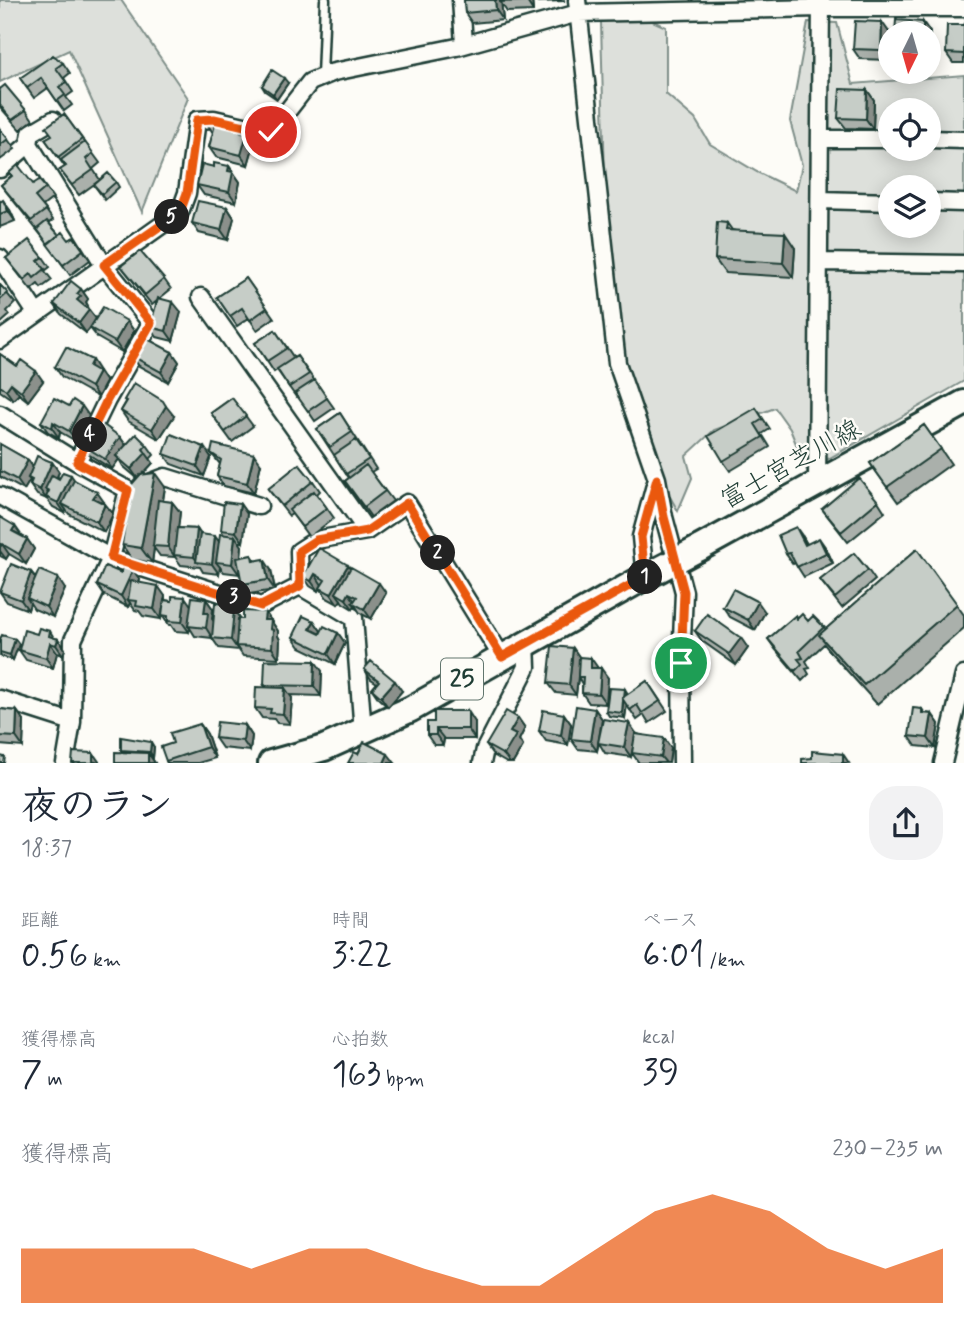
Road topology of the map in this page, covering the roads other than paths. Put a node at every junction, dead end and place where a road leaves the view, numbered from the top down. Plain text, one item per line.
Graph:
1 (325, 0) edge
2 (461, 0) edge
3 (821, 4) edge
4 (577, 6) edge
5 (964, 8) edge
6 (464, 44) junction
7 (323, 76) junction
8 (53, 120) edge
9 (820, 139) junction
10 (878, 139) edge
11 (941, 139) edge
12 (964, 140) edge
13 (29, 144) junction
14 (0, 169) edge
15 (820, 200) junction
16 (878, 201) edge
17 (941, 202) edge
18 (964, 203) edge
19 (0, 258) edge
20 (819, 262) junction
21 (964, 264) edge
22 (104, 265) junction
23 (201, 297) dead end
24 (36, 313) junction
25 (0, 340) edge
26 (964, 403) edge
27 (0, 414) edge
28 (77, 462) junction
29 (657, 479) junction
30 (817, 484) junction
31 (128, 490) junction
32 (0, 496) edge
33 (259, 506) dead end
34 (367, 531) junction
35 (111, 558) junction
36 (645, 577) junction
37 (300, 586) junction
38 (526, 643) junction
39 (502, 657) junction
40 (964, 675) edge
41 (0, 699) edge
42 (72, 722) junction
43 (363, 732) junction
44 (65, 763) edge
45 (271, 763) edge
46 (482, 763) edge
47 (682, 763) edge
48 (943, 763) edge

1 - 7 lane
2 - 6 street
3 - 4 street
3 - 5 street
3 - 9 street
4 - 6 street
4 - 29 street
6 - 7 street
7 - 22 street
8 - 13 street
9 - 10 street
9 - 15 street
11 - 12 street
13 - 14 street
13 - 22 street
15 - 16 street
15 - 20 street
17 - 18 street
19 - 24 street
20 - 21 street
20 - 30 street
22 - 24 street
22 - 28 street
23 - 34 street
24 - 25 street
26 - 30 main road, 富士宮芝川線 / 25
27 - 28 street
28 - 31 street
29 - 36 street
29 - 47 street
30 - 36 main road, 富士宮芝川線 / 25, bridge
31 - 33 street
31 - 35 street
32 - 35 street
34 - 37 street
34 - 39 street
35 - 37 street
35 - 42 street
36 - 38 main road, 25
37 - 43 street
38 - 39 main road, 25
38 - 46 street
39 - 43 main road, 25
40 - 48 street
41 - 42 street
42 - 44 street
43 - 45 main road, 25

